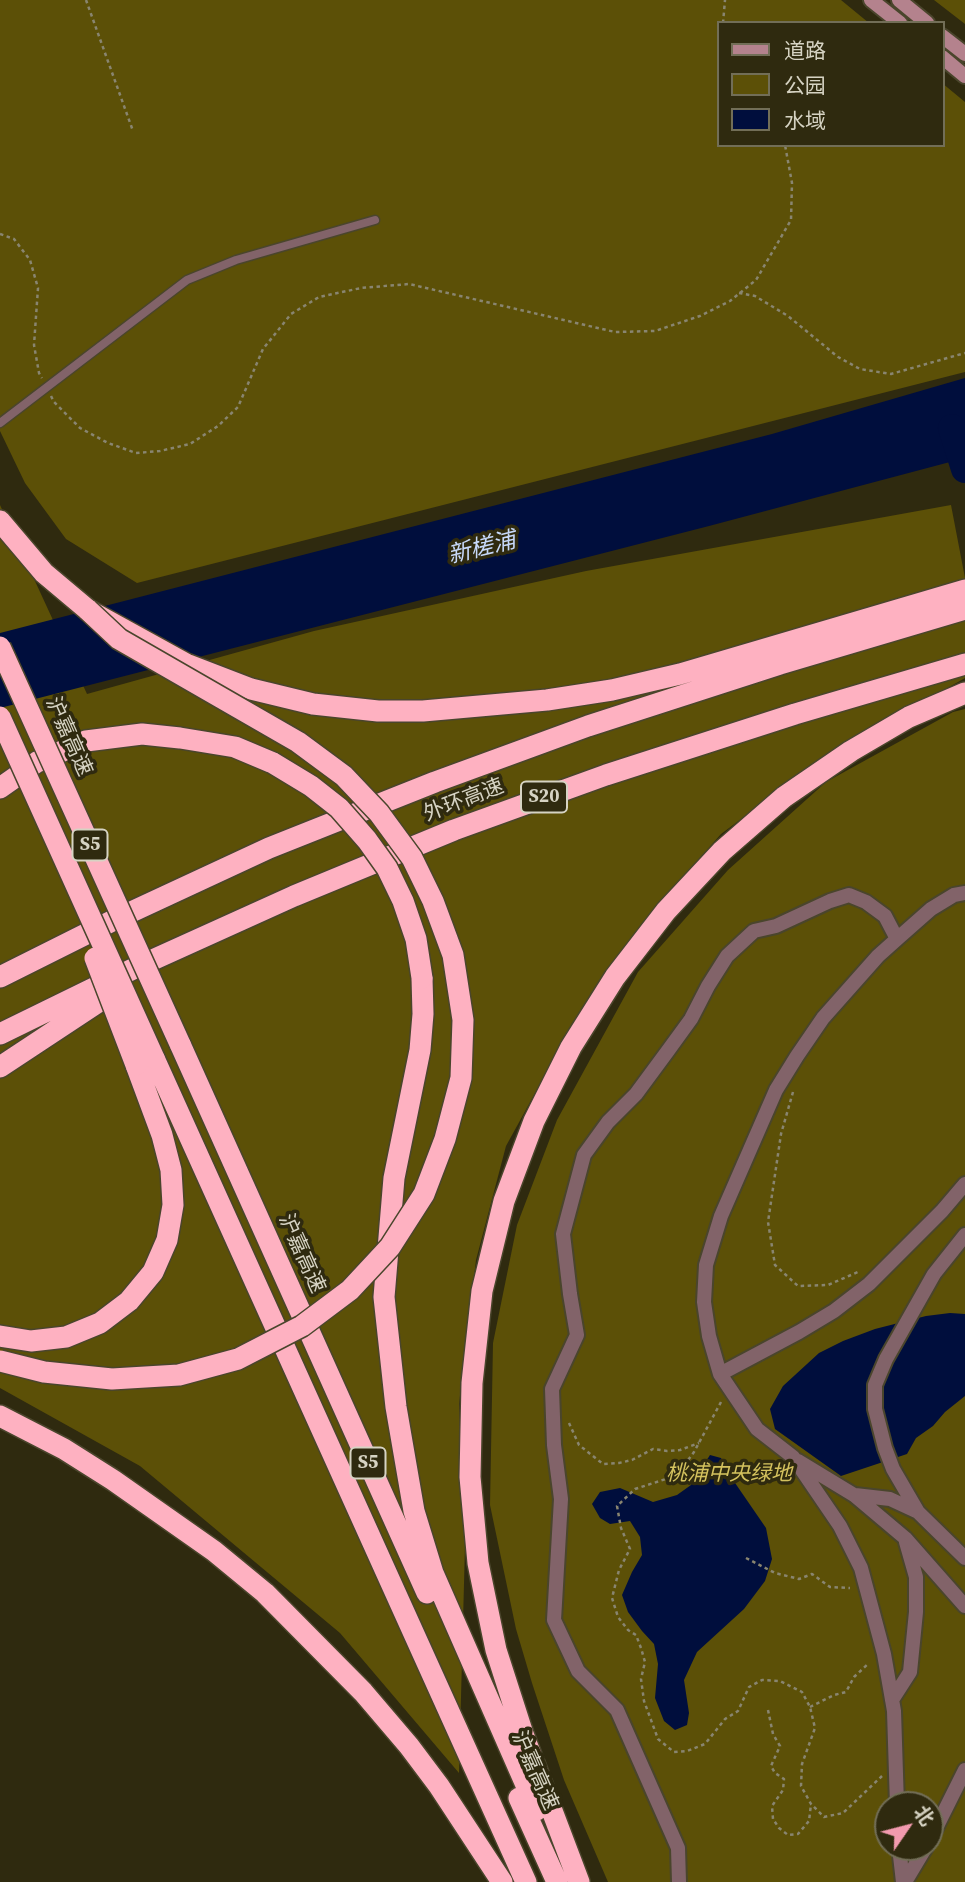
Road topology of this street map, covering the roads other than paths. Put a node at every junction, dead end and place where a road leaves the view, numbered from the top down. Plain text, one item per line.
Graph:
1 (871, 0) edge
2 (899, 0) edge
3 (897, 21) edge
4 (925, 21) edge
5 (944, 38) edge
6 (965, 54) edge
7 (944, 59) edge
8 (965, 76) edge
9 (375, 220) dead end
10 (0, 423) edge
11 (0, 521) edge
12 (965, 590) edge
13 (965, 609) edge
14 (88, 610) junction
15 (0, 647) edge
16 (965, 664) edge
17 (965, 692) edge
18 (0, 718) edge
19 (0, 788) edge
20 (965, 892) edge
21 (897, 939) junction
22 (137, 967) junction
23 (0, 977) edge
24 (0, 1034) edge
25 (145, 1061) junction
26 (0, 1067) edge
27 (965, 1184) edge
28 (965, 1235) edge
29 (0, 1336) edge
30 (0, 1361) edge
31 (720, 1374) junction
32 (0, 1416) edge
33 (793, 1457) junction
34 (855, 1495) junction
35 (918, 1512) junction
36 (905, 1538) junction
37 (965, 1558) edge
38 (965, 1606) edge
39 (892, 1700) junction
40 (964, 1778) edge
41 (897, 1791) edge
42 (944, 1814) edge
43 (902, 1861) edge
44 (917, 1861) edge
45 (502, 1882) edge
46 (526, 1882) edge
47 (557, 1882) edge
48 (569, 1882) edge
49 (579, 1882) edge
50 (679, 1882) edge
51 (904, 1882) edge

1 - 3 street
2 - 4 street
5 - 6 street
7 - 8 street
9 - 10 lane
11 - 14 highway
12 - 14 highway, bridge
13 - 23 highway, 外环高速 / S20
14 - 30 highway, bridge
15 - 47 highway, 沪嘉高速 / S5, bridge
16 - 22 highway, 外环高速 / S20
17 - 49 highway
18 - 25 highway, bridge
19 - 48 highway, bridge
20 - 21 street
21 - 31 street
21 - 50 street
22 - 24 highway, 外环高速 / S20
22 - 26 highway
25 - 29 highway
25 - 46 highway, S5
27 - 31 street
28 - 35 street
31 - 33 street
32 - 45 highway
33 - 34 street
33 - 39 street
34 - 35 street
34 - 36 street
35 - 37 street
36 - 38 street
36 - 39 street
39 - 41 street
40 - 42 street
43 - 51 street
44 - 51 street

